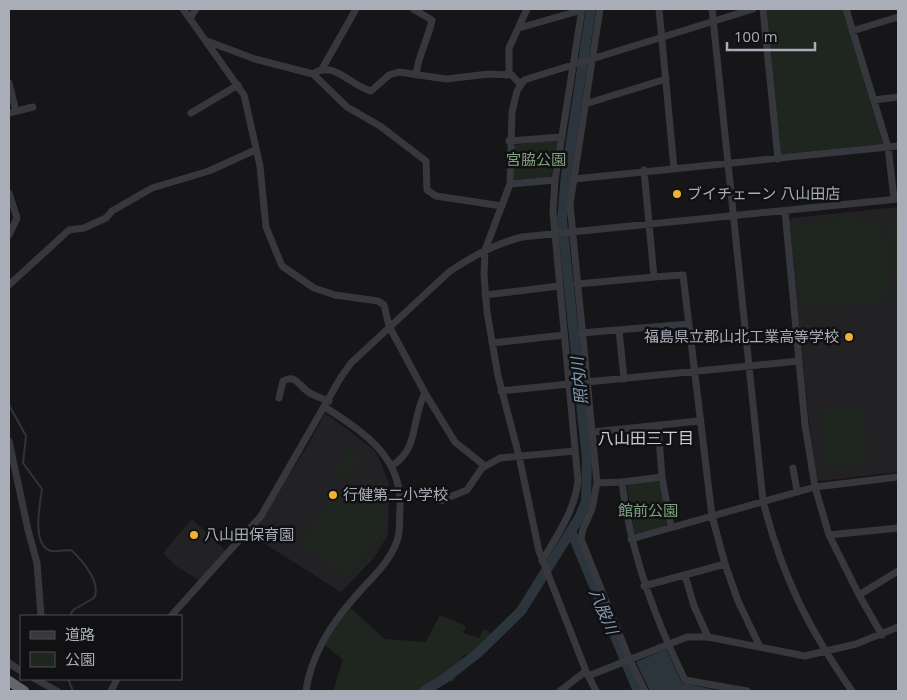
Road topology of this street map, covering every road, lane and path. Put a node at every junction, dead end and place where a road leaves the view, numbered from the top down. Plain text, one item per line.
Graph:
1 (183, 9) edge
2 (196, 9) edge
3 (356, 9) edge
4 (413, 9) edge
5 (527, 9) edge
6 (582, 9) edge
7 (600, 9) edge
8 (659, 9) edge
9 (712, 9) edge
10 (753, 9) edge
11 (764, 9) edge
12 (846, 9) edge
13 (898, 17) edge
14 (190, 18) junction
15 (713, 20) junction
16 (519, 28) junction
17 (852, 31) junction
18 (662, 36) junction
19 (207, 41) junction
20 (593, 58) junction
21 (574, 64) junction
22 (322, 69) junction
23 (313, 74) junction
24 (416, 75) junction
25 (511, 75) junction
26 (666, 79) junction
27 (9, 83) edge
28 (520, 84) junction
29 (238, 85) junction
30 (898, 97) edge
31 (874, 100) junction
32 (585, 104) junction
33 (33, 107) dead end
34 (12, 112) edge
35 (192, 113) dead end
36 (562, 137) junction
37 (510, 141) junction
38 (898, 146) edge
39 (888, 147) junction
40 (255, 150) junction
41 (778, 159) junction
42 (727, 164) junction
43 (674, 168) junction
44 (644, 170) junction
45 (574, 179) junction
46 (555, 180) junction
47 (510, 184) junction
48 (9, 193) edge
49 (896, 199) edge
50 (502, 206) junction
51 (785, 210) junction
52 (733, 215) junction
53 (649, 224) junction
54 (573, 232) junction
55 (554, 233) junction
56 (9, 235) edge
57 (485, 250) junction
58 (654, 277) junction
59 (577, 284) junction
60 (9, 285) edge
61 (559, 286) junction
62 (485, 294) junction
63 (689, 324) junction
64 (389, 326) junction
65 (619, 330) junction
66 (582, 333) junction
67 (564, 335) junction
68 (492, 343) junction
69 (799, 361) junction
70 (747, 366) junction
71 (694, 372) junction
72 (624, 379) junction
73 (587, 382) junction
74 (569, 384) junction
75 (501, 391) junction
76 (425, 393) junction
77 (279, 398) dead end
78 (327, 404) junction
79 (699, 421) junction
80 (658, 425) junction
81 (593, 432) junction
82 (9, 441) edge
83 (575, 452) junction
84 (519, 456) junction
85 (392, 466) junction
86 (485, 466) junction
87 (793, 468) dead end
88 (662, 477) junction
89 (898, 477) edge
90 (622, 482) junction
91 (597, 483) junction
92 (815, 487) junction
93 (797, 491) junction
94 (763, 501) junction
95 (440, 502) dead end
96 (712, 516) junction
97 (672, 527) junction
98 (898, 528) edge
99 (829, 535) junction
100 (632, 539) junction
101 (542, 560) junction
102 (725, 564) junction
103 (898, 571) edge
104 (685, 575) junction
105 (644, 586) junction
106 (859, 595) junction
107 (41, 615) edge
108 (172, 615) edge
109 (898, 627) edge
110 (882, 635) junction
111 (708, 637) junction
112 (667, 644) junction
113 (760, 647) junction
114 (826, 652) junction
115 (629, 658) junction
116 (9, 663) edge
117 (20, 669) edge
118 (587, 674) junction
119 (9, 681) edge
120 (43, 681) edge
121 (24, 691) edge
122 (57, 691) edge
123 (306, 691) edge
124 (560, 691) edge
125 (596, 691) edge
126 (646, 691) edge
127 (747, 691) edge
128 (852, 691) edge

1 - 14 street
2 - 14 street
3 - 22 street
4 - 24 street
5 - 16 street
6 - 16 street
6 - 21 street
7 - 20 street
8 - 18 street
9 - 15 street
10 - 15 street
11 - 41 street
12 - 17 street
13 - 17 street
14 - 19 street
15 - 18 street
15 - 42 street
16 - 25 street
17 - 31 street
18 - 20 street
18 - 26 street
19 - 23 street
19 - 29 street
20 - 21 street
20 - 32 street
21 - 28 street
21 - 36 street
22 - 23 street
22 - 24 street
23 - 50 street
24 - 25 street
25 - 28 street
26 - 32 street
26 - 43 street
27 - 34 street
28 - 37 street
29 - 35 street
29 - 40 street
30 - 31 street
31 - 39 street
32 - 45 street
33 - 34 street
36 - 37 street
36 - 46 street
37 - 47 street
38 - 39 street
39 - 41 street
39 - 49 street
40 - 60 street
40 - 64 street
41 - 42 street
42 - 43 street
42 - 52 street
43 - 44 street
44 - 45 street
44 - 53 street
45 - 54 street
46 - 47 street
46 - 55 street
47 - 50 street
48 - 56 street
49 - 51 street
50 - 57 street
51 - 52 street
51 - 69 street
52 - 53 street
52 - 70 street
53 - 54 street
53 - 58 street
54 - 55 street
54 - 59 street
55 - 57 street
55 - 61 street
57 - 62 street
57 - 64 street
58 - 59 street
58 - 63 street
59 - 66 street
61 - 62 street
61 - 67 street
62 - 68 street
63 - 65 street
63 - 71 street
64 - 76 street
64 - 78 street
65 - 66 street
65 - 72 street
66 - 73 street
67 - 68 street
67 - 74 street
68 - 75 street
69 - 70 street
69 - 92 street
70 - 71 street
70 - 94 street
71 - 72 street
71 - 79 street
72 - 73 street
73 - 81 street
74 - 75 street
74 - 83 street
75 - 84 street
76 - 85 street
76 - 86 street
77 - 78 street
78 - 85 street
78 - 108 street
79 - 80 street
79 - 96 street
80 - 81 street
80 - 88 street
81 - 91 street
82 - 107 street
83 - 84 street
83 - 101 street
84 - 86 street
84 - 101 street
85 - 123 street
86 - 95 street
87 - 93 street
88 - 90 street
88 - 97 street
89 - 92 street
90 - 91 street
90 - 100 street
91 - 115 street
92 - 93 street
92 - 99 street
93 - 94 street
94 - 96 street
94 - 114 street
96 - 97 street
96 - 102 street
97 - 100 street
98 - 99 street
99 - 106 street
100 - 105 street
101 - 118 street
102 - 104 street
102 - 113 street
103 - 106 street
104 - 105 street
104 - 111 street
105 - 112 street
106 - 110 street
109 - 110 street
110 - 114 street
111 - 112 street
111 - 113 street
112 - 115 street
112 - 127 street
113 - 114 street
114 - 128 street
115 - 118 street
115 - 126 street
116 - 117 street
118 - 124 street
118 - 125 street
119 - 121 highway
120 - 122 street

